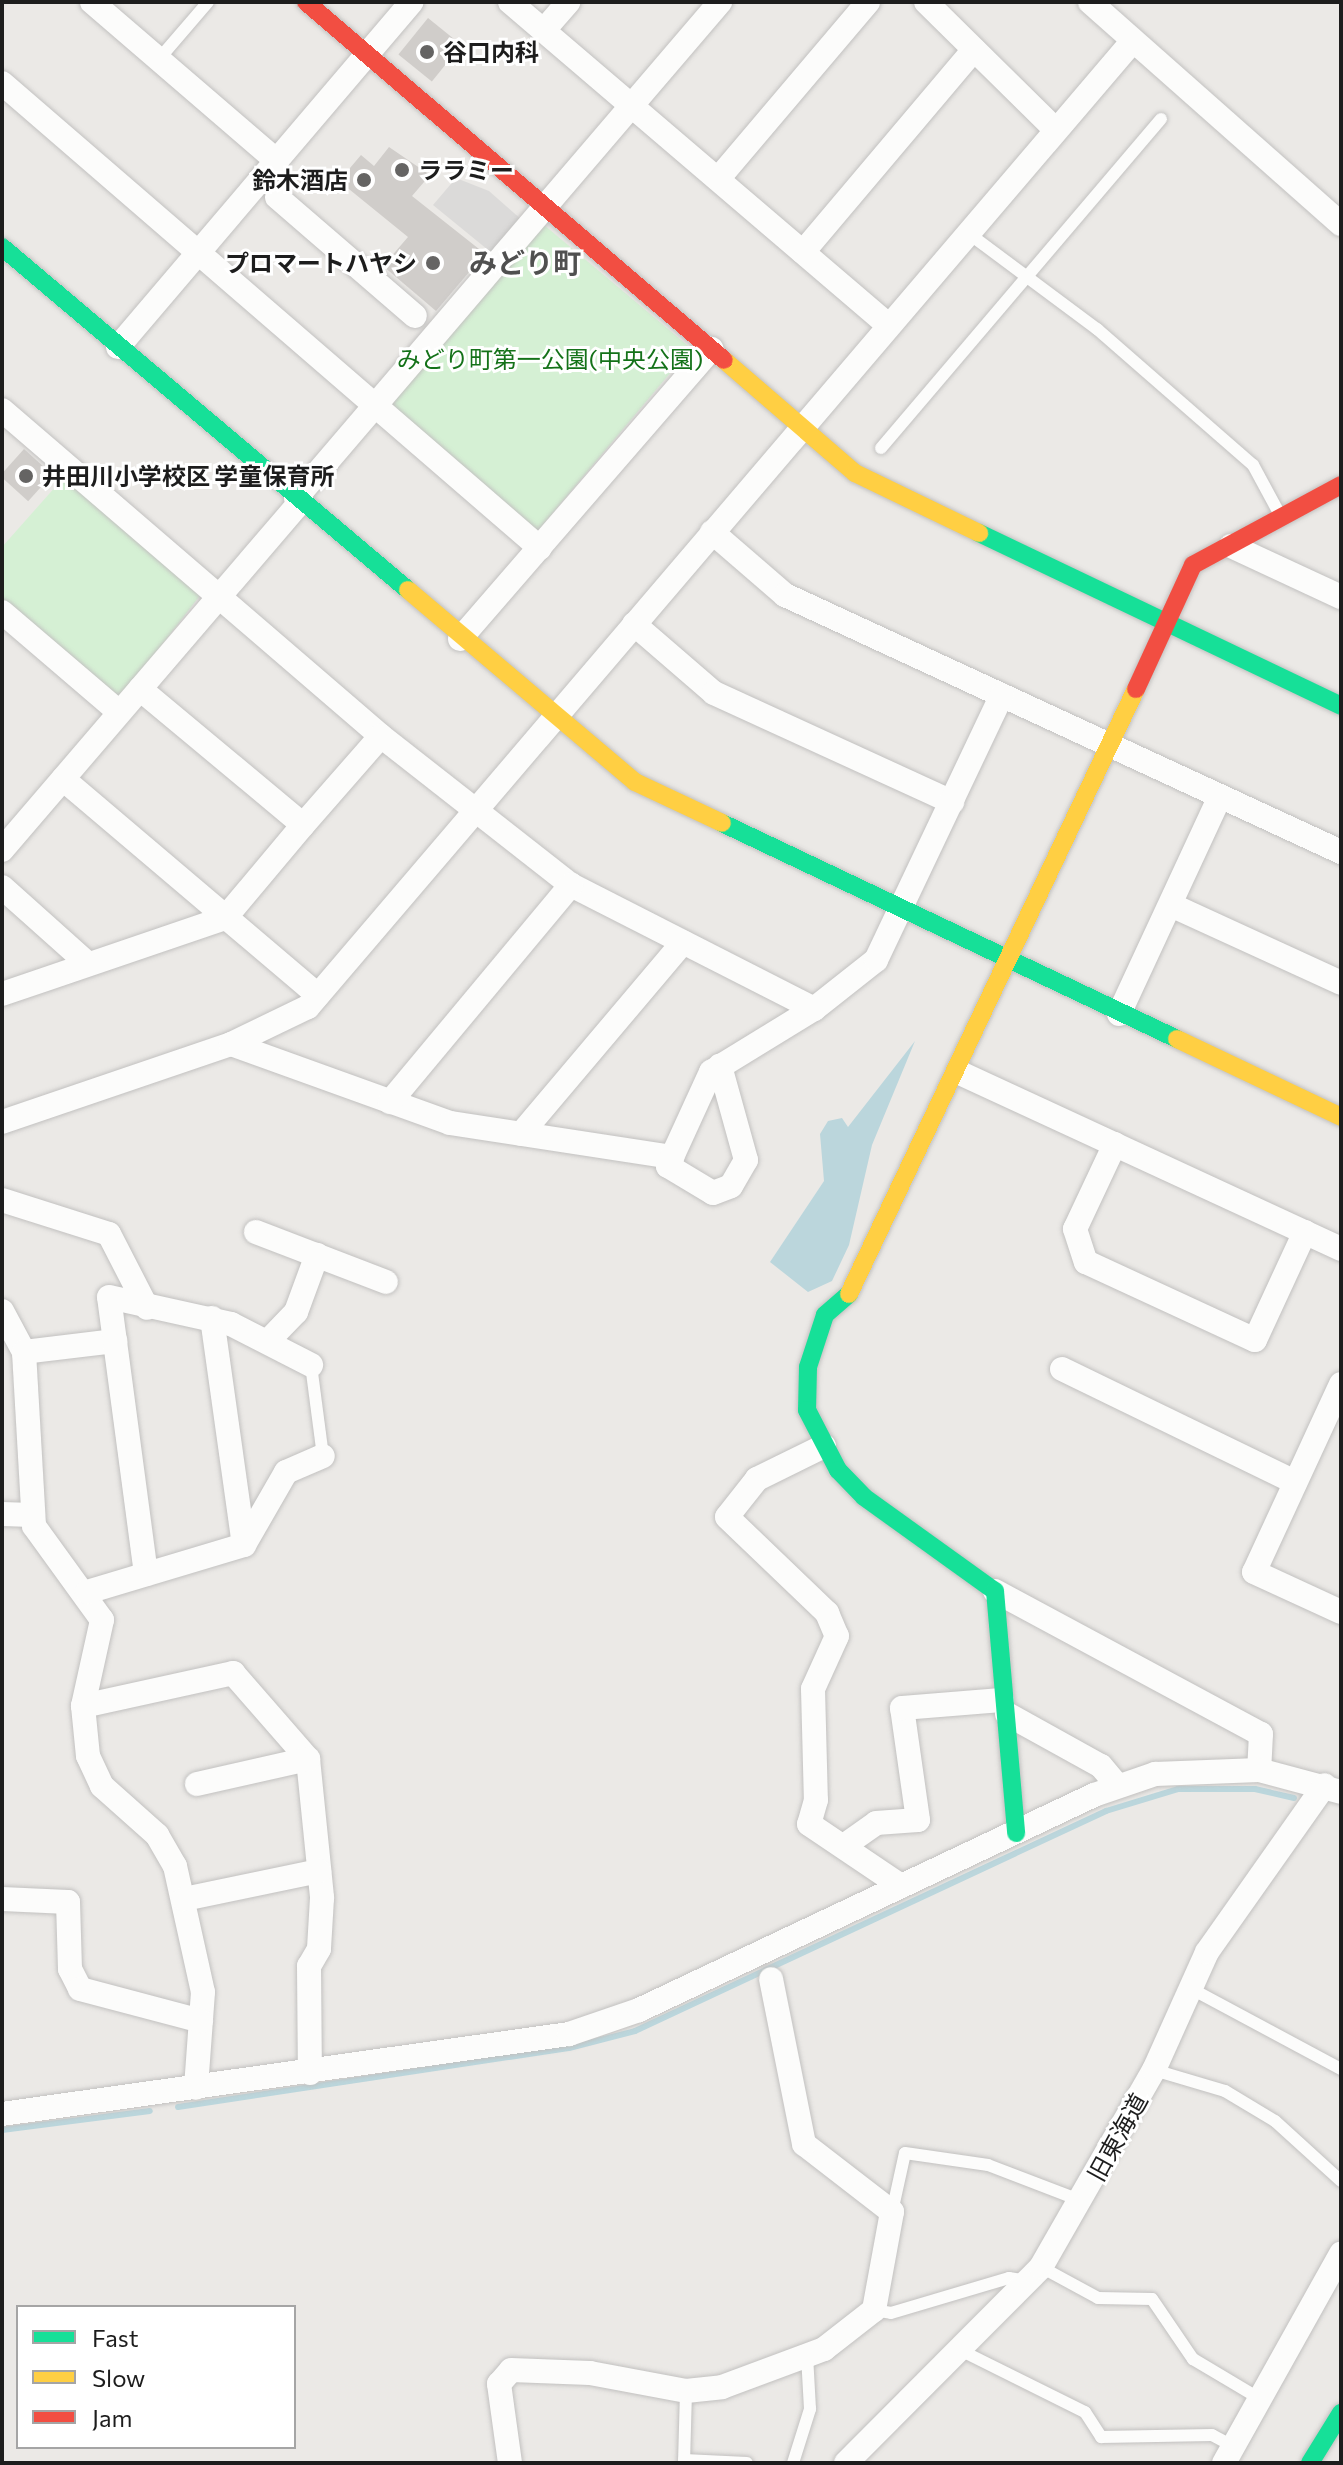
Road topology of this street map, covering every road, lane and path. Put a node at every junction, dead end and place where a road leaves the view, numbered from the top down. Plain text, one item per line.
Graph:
1 (92, 2) edge
2 (189, 2) edge
3 (306, 2) edge
4 (412, 2) edge
5 (510, 2) edge
6 (568, 2) edge
7 (720, 2) edge
8 (868, 2) edge
9 (926, 2) edge
10 (1090, 2) edge
11 (204, 7) edge
12 (544, 30) junction
13 (1131, 43) junction
14 (974, 50) junction
15 (366, 56) junction
16 (159, 59) junction
17 (2, 83) edge
18 (631, 106) junction
19 (1161, 119) dead end
20 (1056, 130) junction
21 (277, 161) junction
22 (718, 179) junction
23 (277, 197) dead end
24 (541, 207) junction
25 (1341, 224) edge
26 (968, 233) junction
27 (2, 247) edge
28 (199, 252) junction
29 (803, 252) junction
30 (1025, 279) junction
31 (415, 316) dead end
32 (888, 325) junction
33 (118, 347) junction
34 (711, 349) junction
35 (373, 408) junction
36 (2, 410) edge
37 (801, 431) junction
38 (881, 448) dead end
39 (1341, 485) edge
40 (298, 500) junction
41 (1281, 516) junction
42 (712, 532) junction
43 (1231, 546) junction
44 (540, 548) junction
45 (220, 595) junction
46 (1341, 597) edge
47 (2, 612) edge
48 (634, 624) junction
49 (1166, 624) junction
50 (460, 639) junction
51 (140, 689) junction
52 (1002, 695) junction
53 (1341, 706) edge
54 (119, 712) junction
55 (553, 719) junction
56 (381, 736) junction
57 (1111, 744) junction
58 (63, 779) junction
59 (1220, 796) junction
60 (952, 802) junction
61 (472, 811) junction
62 (303, 825) junction
63 (2, 850) edge
64 (1341, 852) edge
65 (571, 885) junction
66 (2, 887) edge
67 (1171, 905) junction
68 (900, 912) junction
69 (225, 918) junction
70 (683, 942) junction
71 (1010, 962) junction
72 (88, 964) junction
73 (1341, 983) edge
74 (2, 994) edge
75 (318, 995) junction
76 (814, 1009) junction
77 (1119, 1014) junction
78 (231, 1044) junction
79 (720, 1066) junction
80 (960, 1073) junction
81 (390, 1102) junction
82 (1341, 1117) edge
83 (2, 1122) edge
84 (521, 1134) junction
85 (1115, 1144) junction
86 (672, 1157) junction
87 (2, 1200) edge
88 (256, 1232) dead end
89 (1305, 1232) junction
90 (1341, 1249) edge
91 (317, 1255) junction
92 (386, 1282) dead end
93 (147, 1308) junction
94 (2, 1311) edge
95 (212, 1318) junction
96 (269, 1340) junction
97 (115, 1341) junction
98 (24, 1352) junction
99 (311, 1365) joint
100 (1062, 1369) dead end
101 (1341, 1384) edge
102 (824, 1446) junction
103 (323, 1456) joint
104 (1295, 1482) junction
105 (2, 1514) edge
106 (32, 1515) junction
107 (244, 1545) junction
108 (146, 1574) junction
109 (995, 1591) junction
110 (87, 1592) junction
111 (1341, 1612) edge
112 (83, 1706) junction
113 (1005, 1707) junction
114 (308, 1759) junction
115 (1259, 1770) junction
116 (197, 1784) dead end
117 (1117, 1785) junction
118 (1333, 1788) edge
119 (1016, 1833) junction
120 (845, 1845) junction
121 (319, 1871) junction
122 (901, 1886) junction
123 (2, 1899) edge
124 (184, 1899) junction
125 (771, 1979) dead end
126 (1188, 1987) junction
127 (201, 2021) junction
128 (1341, 2069) edge
129 (1154, 2070) junction
130 (310, 2073) junction
131 (196, 2088) junction
132 (2, 2114) edge
133 (1341, 2181) edge
134 (1082, 2201) junction
135 (892, 2212) junction
136 (1341, 2254) edge
137 (1036, 2274) junction
138 (874, 2310) junction
139 (964, 2352) junction
140 (807, 2355) junction
141 (686, 2391) junction
142 (1260, 2399) junction
143 (1341, 2413) edge
144 (1229, 2455) edge
145 (684, 2461) edge
146 (510, 2463) edge
147 (747, 2463) edge
148 (793, 2463) edge
149 (846, 2463) edge
150 (1310, 2463) edge

1 - 16 street
2 - 11 lane
3 - 15 main road
4 - 15 street
5 - 12 street
6 - 12 street
7 - 18 street
8 - 22 street
9 - 14 street
10 - 13 street
11 - 16 lane
12 - 18 street
13 - 20 street
13 - 25 street
14 - 20 street
14 - 29 street
15 - 21 street
15 - 24 main road
16 - 21 street
17 - 28 street
18 - 22 street
18 - 24 street
19 - 30 lane
20 - 26 street
21 - 28 street
22 - 29 street
23 - 31 street
24 - 34 main road
24 - 35 street
26 - 30 lane
26 - 32 street
27 - 33 main road
28 - 33 street
28 - 35 street
29 - 32 street
30 - 38 lane
30 - 41 lane
32 - 37 street
33 - 40 main road
34 - 37 main road
34 - 44 street
35 - 40 street
35 - 44 street
36 - 45 street
37 - 42 street
37 - 49 main road
39 - 41 main road
40 - 45 street
40 - 50 main road
41 - 43 main road
42 - 48 street
42 - 52 street
43 - 46 street
43 - 49 main road
44 - 50 street
45 - 51 street
45 - 56 street
47 - 54 street
48 - 55 street
48 - 60 street
49 - 53 main road
49 - 57 main road
50 - 55 main road
51 - 54 street
51 - 62 street
52 - 57 street
52 - 60 street
54 - 58 street
55 - 61 street
55 - 68 main road
56 - 61 street
56 - 62 street
57 - 59 street
57 - 71 main road
58 - 63 street
58 - 69 street
59 - 64 street
59 - 67 street
60 - 68 street
61 - 65 street
61 - 75 street
62 - 69 street
65 - 70 street
65 - 81 street
66 - 72 street
67 - 73 street
67 - 77 street
68 - 71 main road
68 - 76 street
69 - 72 street
69 - 75 street
70 - 76 street
70 - 84 street
71 - 77 main road
71 - 80 main road
72 - 74 street
75 - 78 street
76 - 79 street
77 - 82 main road
78 - 81 street
78 - 83 street
79 - 86 street
79 - 86 street
80 - 85 street
80 - 102 main road
81 - 84 street
84 - 86 street
85 - 89 street
85 - 89 street
87 - 93 street
88 - 91 street
89 - 90 street
91 - 92 street
91 - 96 street
93 - 95 street
93 - 97 street
94 - 98 street
95 - 96 street
95 - 107 street
96 - 99 street
97 - 98 street
97 - 108 street
98 - 106 street
99 - 103 lane
100 - 104 street
101 - 104 street
102 - 109 main road
102 - 120 street
103 - 107 street
104 - 111 street
105 - 106 street
106 - 110 street
107 - 108 street
108 - 110 street
109 - 113 main road
109 - 115 street
110 - 112 street
112 - 114 street
112 - 124 street
113 - 117 street
113 - 119 main road
113 - 120 street
114 - 116 street
114 - 121 street
115 - 117 street
115 - 118 street
117 - 119 street
118 - 126 street, 旧東海道
119 - 122 street
120 - 122 street
121 - 124 street
121 - 130 street
122 - 130 street
123 - 127 street
124 - 127 street
125 - 135 street
126 - 128 lane
126 - 129 street, 旧東海道
127 - 131 street
129 - 133 lane
129 - 134 street, 旧東海道
130 - 131 street
131 - 132 street
134 - 135 lane
134 - 137 street, 旧東海道
135 - 138 street
136 - 142 street
137 - 138 lane
137 - 139 street, 旧東海道
137 - 142 lane
138 - 140 street
139 - 144 lane
139 - 149 street, 旧東海道
140 - 141 street
140 - 148 lane
141 - 145 lane
141 - 146 street
142 - 144 street
143 - 150 main road
145 - 147 lane

